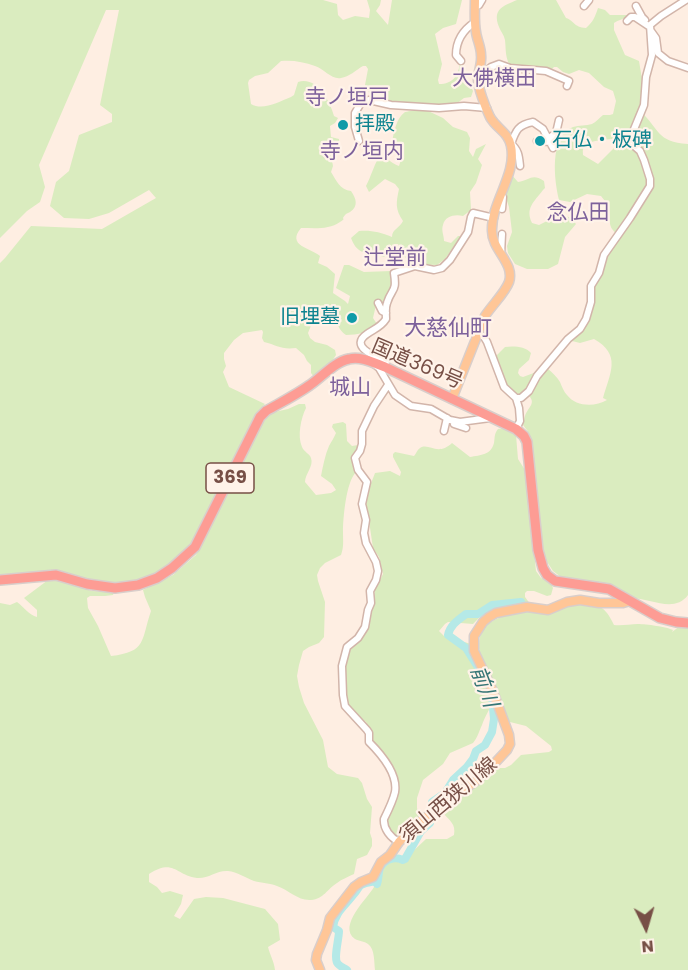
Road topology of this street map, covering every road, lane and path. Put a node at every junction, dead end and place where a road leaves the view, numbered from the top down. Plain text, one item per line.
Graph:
1 (590, 0) edge
2 (686, 0) edge
3 (478, 2) edge
4 (584, 6) dead end
5 (636, 6) dead end
6 (627, 21) dead end
7 (475, 22) junction
8 (650, 27) junction
9 (461, 61) dead end
10 (688, 68) edge
11 (478, 76) junction
12 (567, 86) dead end
13 (487, 108) junction
14 (559, 120) dead end
15 (359, 141) dead end
16 (537, 141) dead end
17 (550, 143) junction
18 (511, 144) junction
19 (520, 166) dead end
20 (501, 195) junction
21 (502, 209) dead end
22 (494, 218) junction
23 (502, 234) dead end
24 (501, 254) junction
25 (378, 303) dead end
26 (386, 313) junction
27 (479, 334) junction
28 (371, 362) junction
29 (385, 367) junction
30 (388, 385) junction
31 (516, 398) junction
32 (452, 399) junction
33 (494, 417) junction
34 (448, 419) junction
35 (466, 428) dead end
36 (516, 429) junction
37 (444, 430) dead end
38 (0, 580) edge
39 (630, 601) junction
40 (688, 623) edge
41 (399, 842) junction
42 (320, 970) edge

1 - 4 street
2 - 8 street
3 - 7 main road
5 - 8 street
6 - 8 street
7 - 9 street
7 - 11 main road
8 - 10 street
8 - 31 street
11 - 12 street
11 - 13 main road
13 - 15 street
13 - 18 main road
14 - 17 street
16 - 17 street
17 - 18 street
18 - 19 street
18 - 20 main road
20 - 21 street
20 - 22 main road
22 - 24 main road
22 - 26 street
23 - 24 street
24 - 27 main road
25 - 26 street
26 - 29 street
27 - 31 street
27 - 32 main road
28 - 29 highway, 国道369号 / 369
28 - 30 street
28 - 38 highway, 国道369号 / 369
29 - 32 highway, 国道369号 / 369
30 - 34 street
30 - 41 street
31 - 36 street
32 - 33 highway, 国道369号 / 369
33 - 34 street
33 - 36 highway, 国道369号 / 369
34 - 35 street
34 - 37 street
36 - 39 highway
39 - 40 highway
39 - 41 main road, 須山西狭川線
41 - 42 main road, 須山西狭川線

